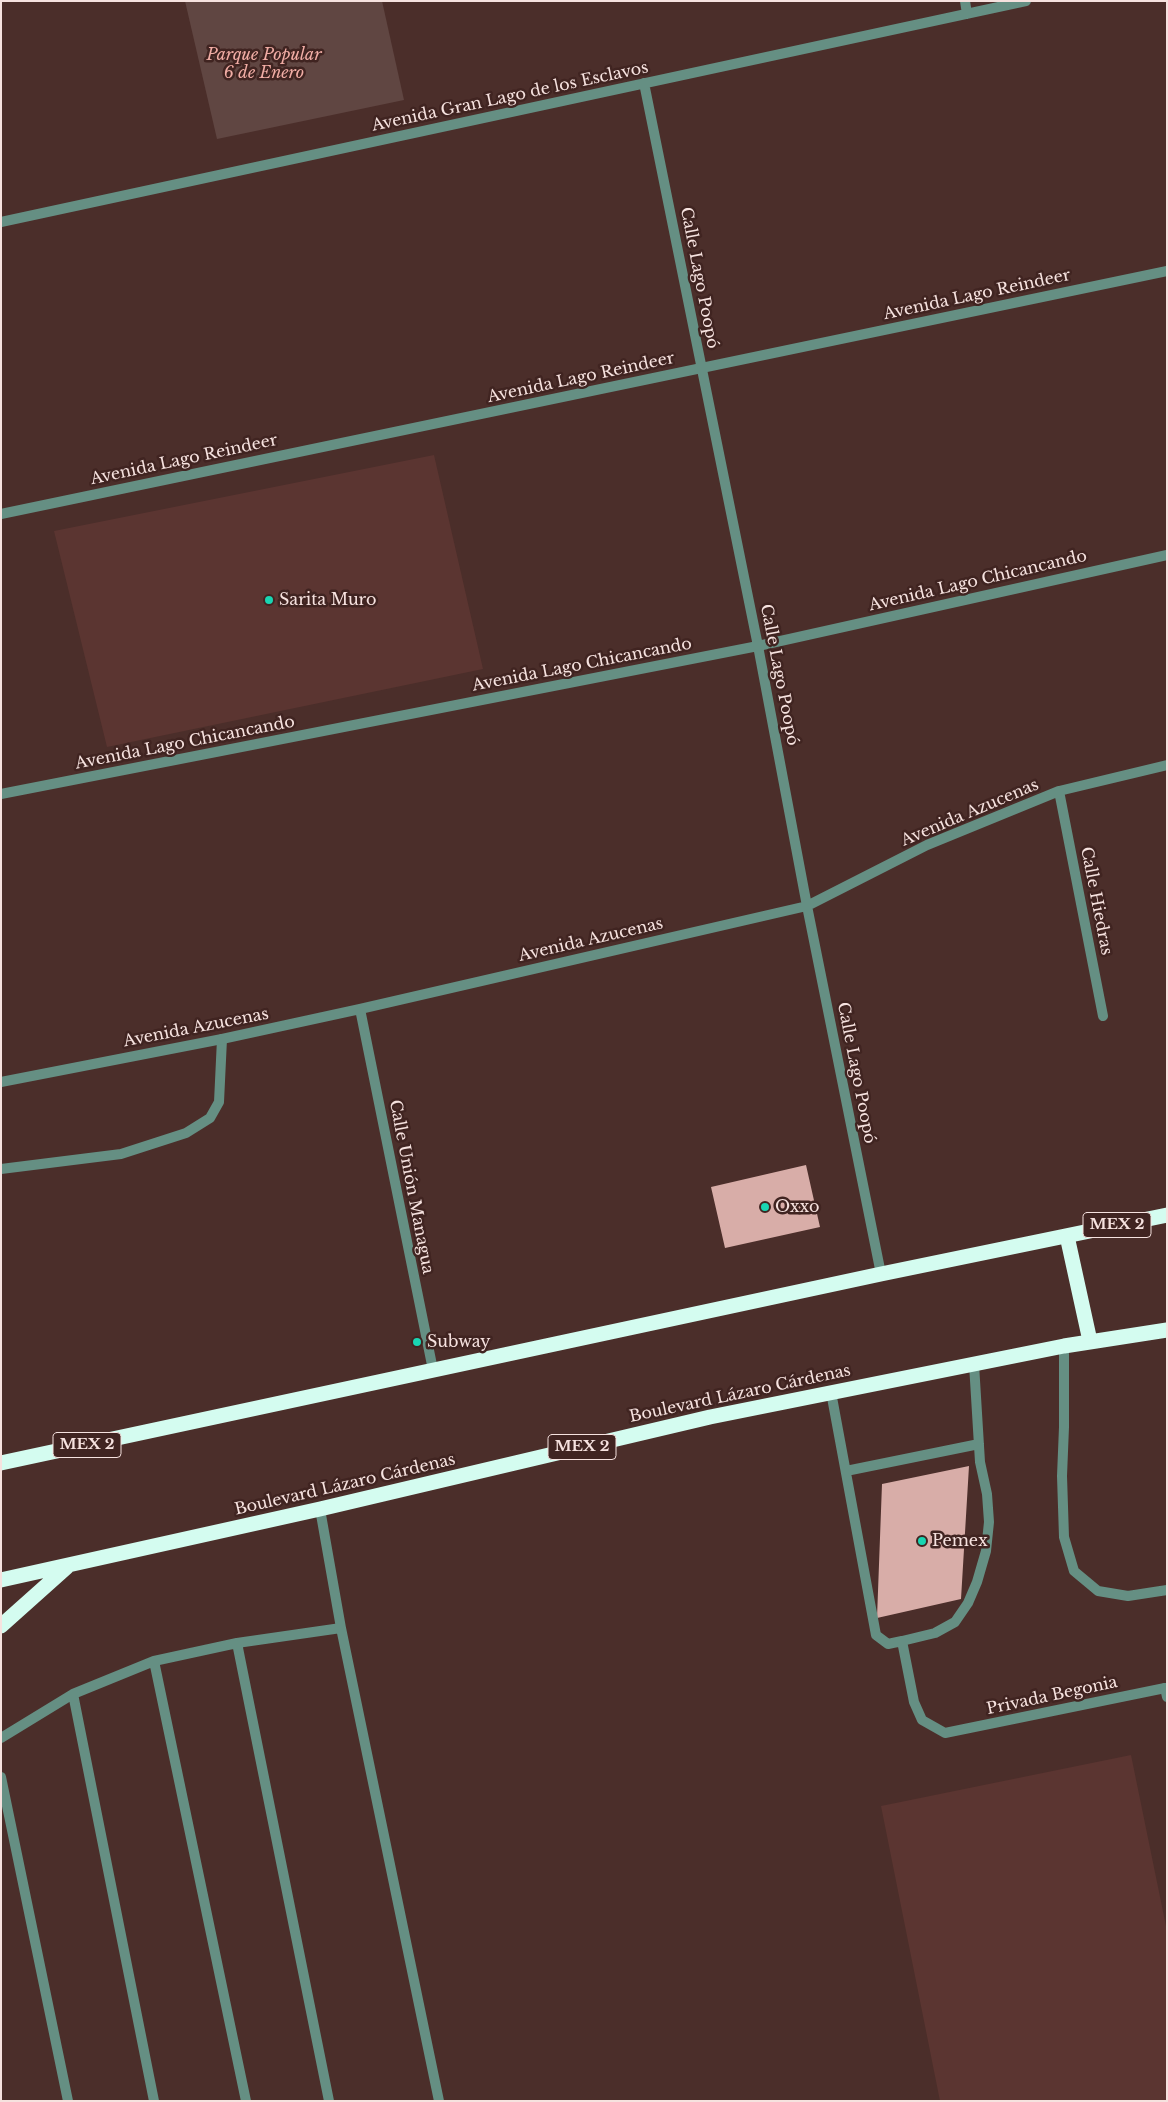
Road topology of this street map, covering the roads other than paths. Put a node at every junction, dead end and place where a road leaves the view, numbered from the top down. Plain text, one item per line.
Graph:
1 (965, 1) edge
2 (1026, 1) edge
3 (967, 14) junction
4 (644, 83) junction
5 (1, 222) edge
6 (1167, 271) edge
7 (702, 368) junction
8 (1, 514) edge
9 (1167, 555) edge
10 (758, 646) junction
11 (1167, 765) edge
12 (1059, 791) junction
13 (1, 794) edge
14 (807, 906) junction
15 (360, 1009) junction
16 (1103, 1016) dead end
17 (222, 1039) junction
18 (1, 1082) edge
19 (1, 1169) edge
20 (1167, 1215) edge
21 (1067, 1236) junction
22 (881, 1274) junction
23 (1167, 1330) edge
24 (1090, 1341) junction
25 (1064, 1346) junction
26 (974, 1364) junction
27 (433, 1370) junction
28 (831, 1392) junction
29 (979, 1444) junction
30 (1, 1454) edge
31 (19, 1459) junction
32 (1, 1463) edge
33 (846, 1471) junction
34 (320, 1509) junction
35 (69, 1565) junction
36 (1, 1580) edge
37 (1167, 1590) edge
38 (1, 1626) edge
39 (341, 1628) junction
40 (902, 1641) junction
41 (237, 1643) junction
42 (154, 1661) junction
43 (1166, 1691) edge
44 (73, 1694) junction
45 (1, 1738) edge
46 (1, 1777) edge
47 (68, 2101) edge
48 (154, 2101) edge
49 (246, 2101) edge
50 (329, 2101) edge
51 (439, 2101) edge

1 - 3 street
2 - 3 street, Avenida Gran Lago de los Esclavos
3 - 4 street, Avenida Gran Lago de los Esclavos
4 - 5 street, Avenida Gran Lago de los Esclavos
4 - 7 street, Calle Lago Poopó
6 - 7 street, Avenida Lago Reindeer
7 - 8 street, Avenida Lago Reindeer
7 - 10 street, Calle Lago Poopó
9 - 10 street, Avenida Lago Chicancando
10 - 13 street, Avenida Lago Chicancando
10 - 14 street, Calle Lago Poopó
11 - 12 street, Avenida Azucenas
12 - 14 street, Avenida Azucenas
12 - 16 street, Calle Hiedras
14 - 15 street, Avenida Azucenas
14 - 22 street, Calle Lago Poopó
15 - 17 street, Avenida Azucenas
15 - 27 street, Calle Unión Managua
17 - 18 street, Avenida Azucenas
17 - 19 street
20 - 21 highway, MEX 2
21 - 22 highway, MEX 2
21 - 24 highway
22 - 27 highway, MEX 2
23 - 24 highway, Boulevard Lázaro Cárdenas / MEX 2
24 - 25 highway, Boulevard Lázaro Cárdenas / MEX 2
25 - 26 highway, Boulevard Lázaro Cárdenas / MEX 2
25 - 37 street
26 - 28 highway, Boulevard Lázaro Cárdenas / MEX 2
26 - 29 street
27 - 31 highway, MEX 2
28 - 33 street
28 - 34 highway, Boulevard Lázaro Cárdenas / MEX 2
29 - 33 street
29 - 40 street
30 - 31 highway
31 - 32 highway, MEX 2
33 - 40 street
34 - 35 highway, Boulevard Lázaro Cárdenas / MEX 2
34 - 39 street
35 - 36 highway, Boulevard Lázaro Cárdenas / MEX 2
35 - 38 highway
39 - 41 street
39 - 51 street
40 - 43 street, Privada Begonia
41 - 42 street
41 - 50 street
42 - 44 street
42 - 49 street
44 - 45 street
44 - 48 street
46 - 47 street

